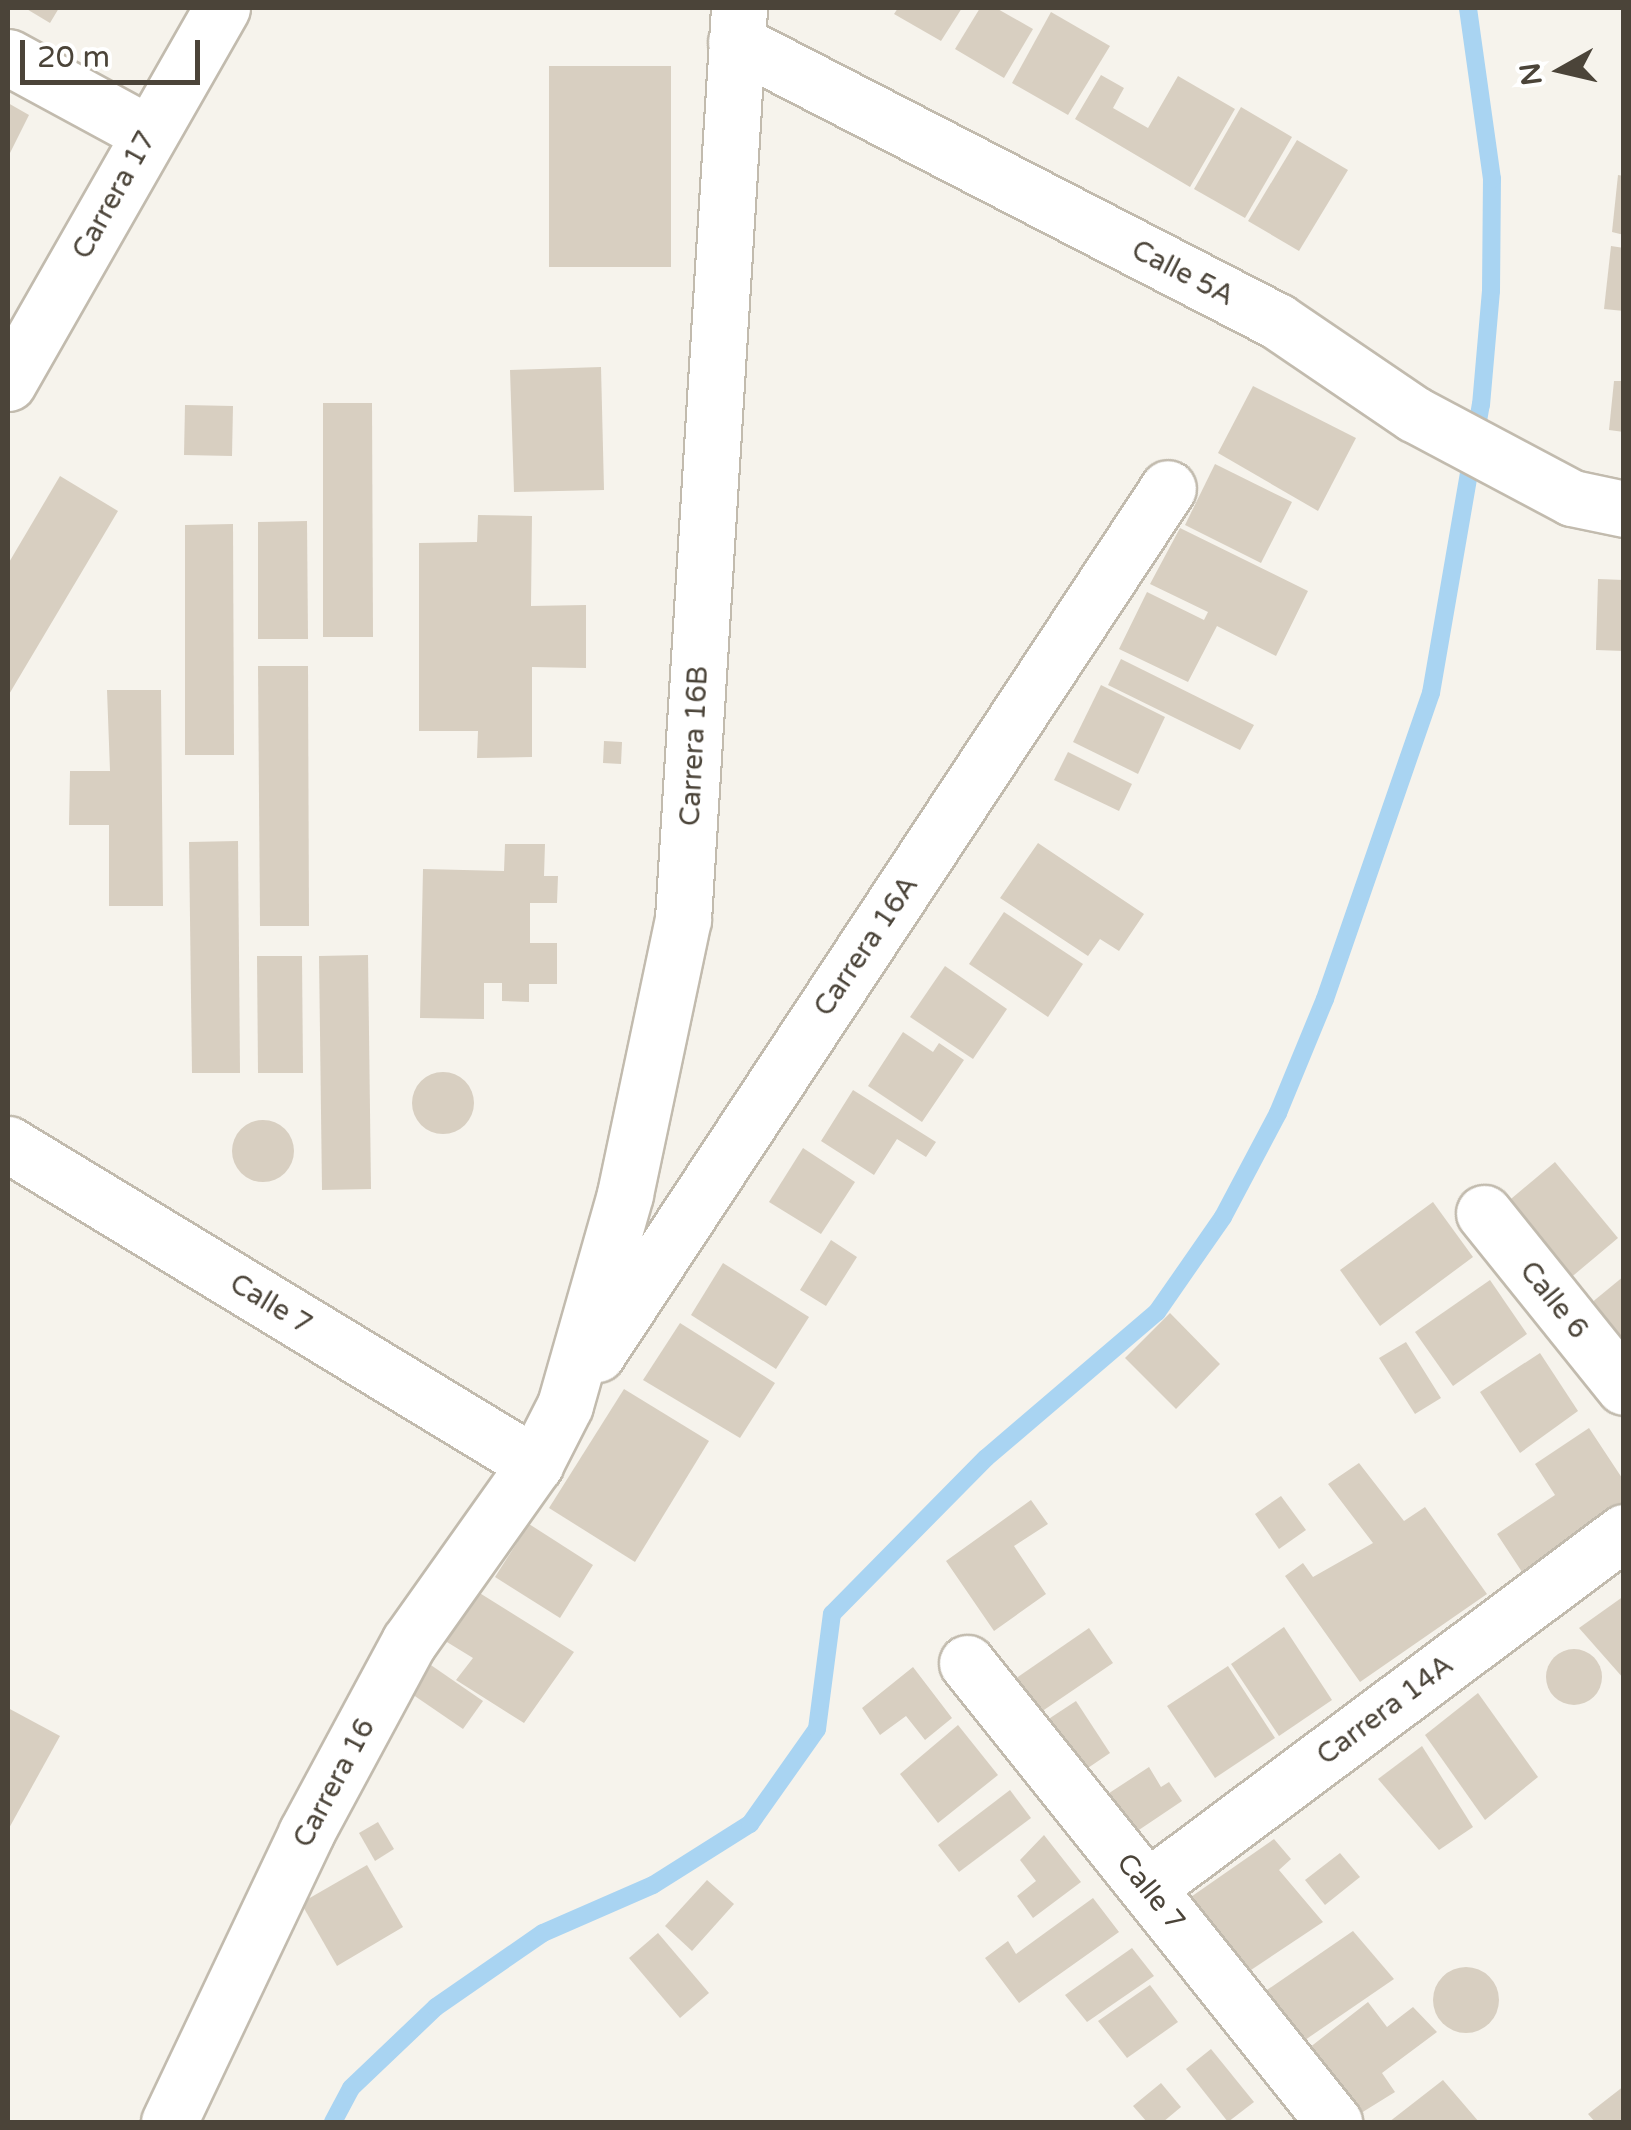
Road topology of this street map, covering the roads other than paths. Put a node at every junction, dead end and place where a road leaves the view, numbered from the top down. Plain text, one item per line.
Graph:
1 (222, 8) edge
2 (737, 25) edge
3 (8, 57) edge
4 (148, 133) junction
5 (8, 383) edge
6 (1168, 488) dead end
7 (1598, 504) edge
8 (8, 1144) edge
9 (1484, 1213) dead end
10 (1624, 1386) edge
11 (565, 1405) junction
12 (536, 1464) junction
13 (1624, 1532) edge
14 (967, 1663) dead end
15 (1147, 1888) junction
16 (169, 2122) edge
17 (1334, 2122) edge

1 - 4 street, Carrera 17
2 - 7 street, Calle 5A
2 - 11 street, Carrera 16B
3 - 4 street
4 - 5 street, Carrera 17
6 - 11 street, Carrera 16A
8 - 12 street, Calle 7
9 - 10 street, Calle 6
11 - 12 street, Carrera 16B
12 - 16 street, Carrera 16
13 - 15 street, Carrera 14A
14 - 15 street, Calle 7
15 - 17 street, Calle 7

